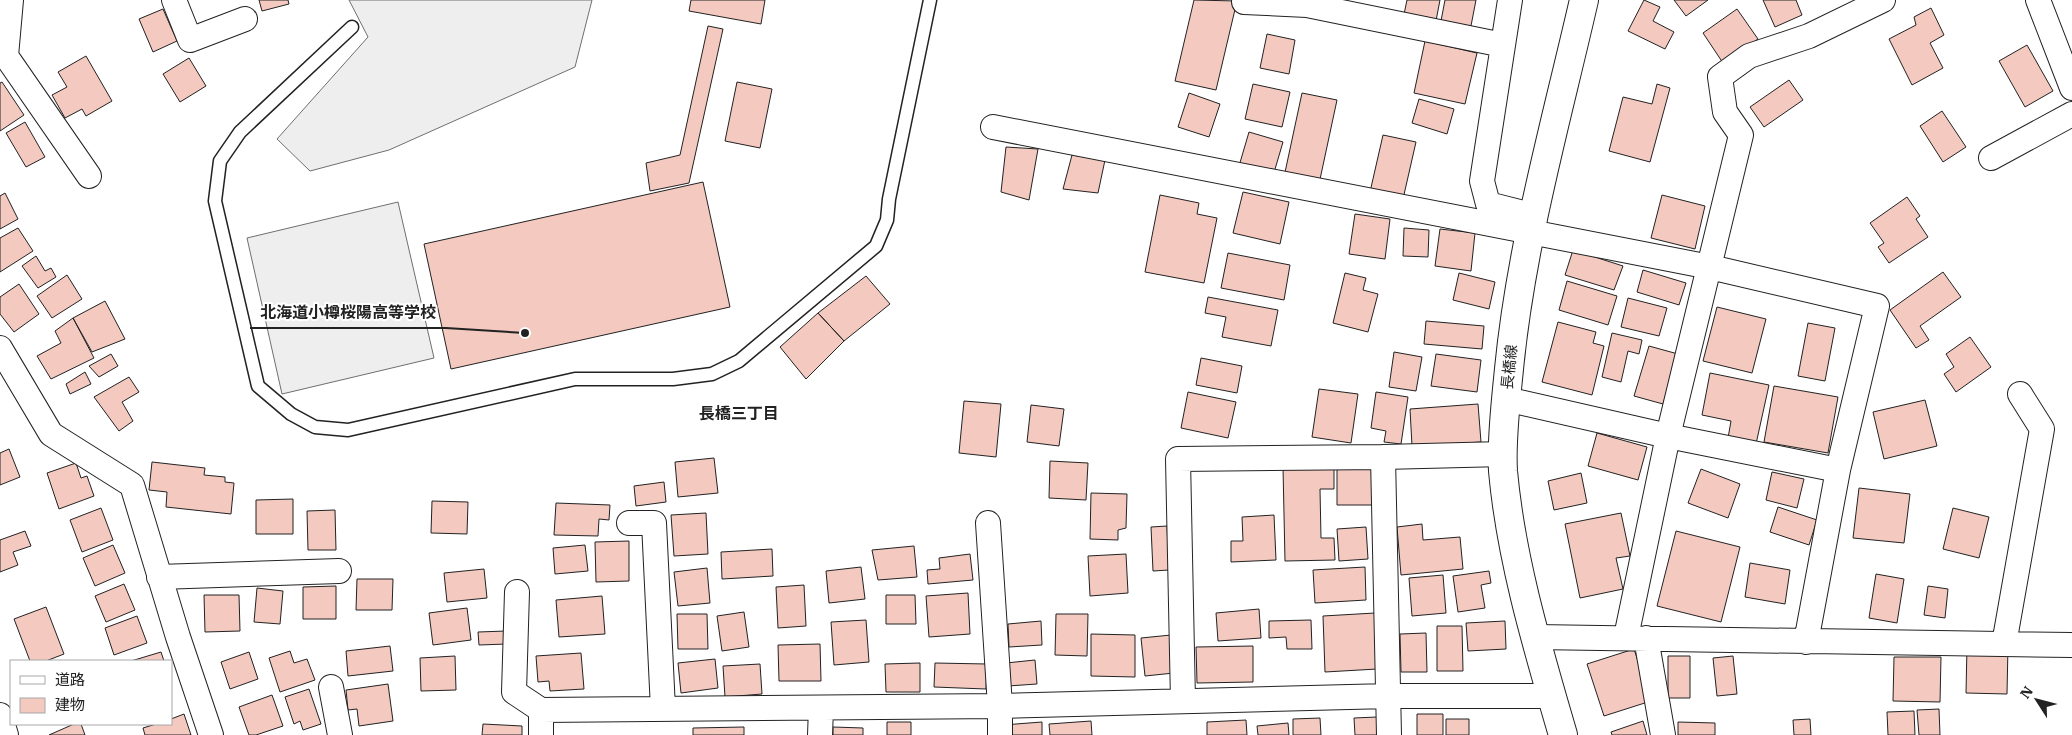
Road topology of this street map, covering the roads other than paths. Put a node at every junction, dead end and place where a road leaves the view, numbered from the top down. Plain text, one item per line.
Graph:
1 (11, 0) edge
2 (174, 0) edge
3 (930, 0) edge
4 (1510, 0) edge
5 (1584, 0) edge
6 (1883, 0) edge
7 (2038, 0) edge
8 (1244, 2) dead end
9 (245, 19) dead end
10 (352, 28) dead end
11 (1503, 45) junction
12 (2072, 88) edge
13 (2072, 114) edge
14 (993, 127) dead end
15 (1991, 158) dead end
16 (90, 176) dead end
17 (1533, 224) junction
18 (1710, 268) junction
19 (0, 348) edge
20 (2020, 394) dead end
21 (1506, 400) junction
22 (1668, 436) junction
23 (1504, 454) junction
24 (1383, 458) junction
25 (1838, 470) junction
26 (629, 523) dead end
27 (988, 523) dead end
28 (339, 571) dead end
29 (160, 577) junction
30 (517, 592) dead end
31 (1535, 637) junction
32 (1636, 637) junction
33 (1806, 642) junction
34 (2004, 644) junction
35 (2072, 645) edge
36 (331, 687) dead end
37 (1389, 696) junction
38 (1552, 696) junction
39 (1183, 701) junction
40 (1000, 706) junction
41 (821, 708) junction
42 (664, 709) junction
43 (541, 710) junction
44 (0, 715) edge
45 (6, 735) edge
46 (211, 735) edge
47 (340, 735) edge
48 (541, 735) edge
49 (820, 735) edge
50 (1000, 735) edge
51 (1389, 735) edge
52 (1563, 735) edge
53 (1663, 735) edge

1 - 16 street
2 - 9 street
3 - 10 lane
4 - 11 street
5 - 17 street, 長橋線
6 - 18 street
7 - 12 street
8 - 11 street
11 - 17 street
13 - 15 street
14 - 17 street
17 - 18 street
17 - 21 street, 長橋線
18 - 22 street
18 - 25 street
19 - 29 street
20 - 34 street
21 - 22 street
21 - 23 street, 長橋線
22 - 25 street
22 - 32 street
23 - 24 street
23 - 31 street, 長橋線
24 - 37 street
24 - 39 street
25 - 33 street
26 - 42 street
27 - 40 street
28 - 29 street
29 - 46 street
30 - 43 street
31 - 32 street
31 - 38 street, 長橋線
32 - 33 street
32 - 53 street
33 - 34 street
34 - 35 street
36 - 47 street
37 - 38 street
37 - 39 street
37 - 51 street
38 - 52 street, 長橋線
39 - 40 street
40 - 41 street
40 - 50 street
41 - 42 street
41 - 49 street
42 - 43 street
43 - 48 street
44 - 45 street

